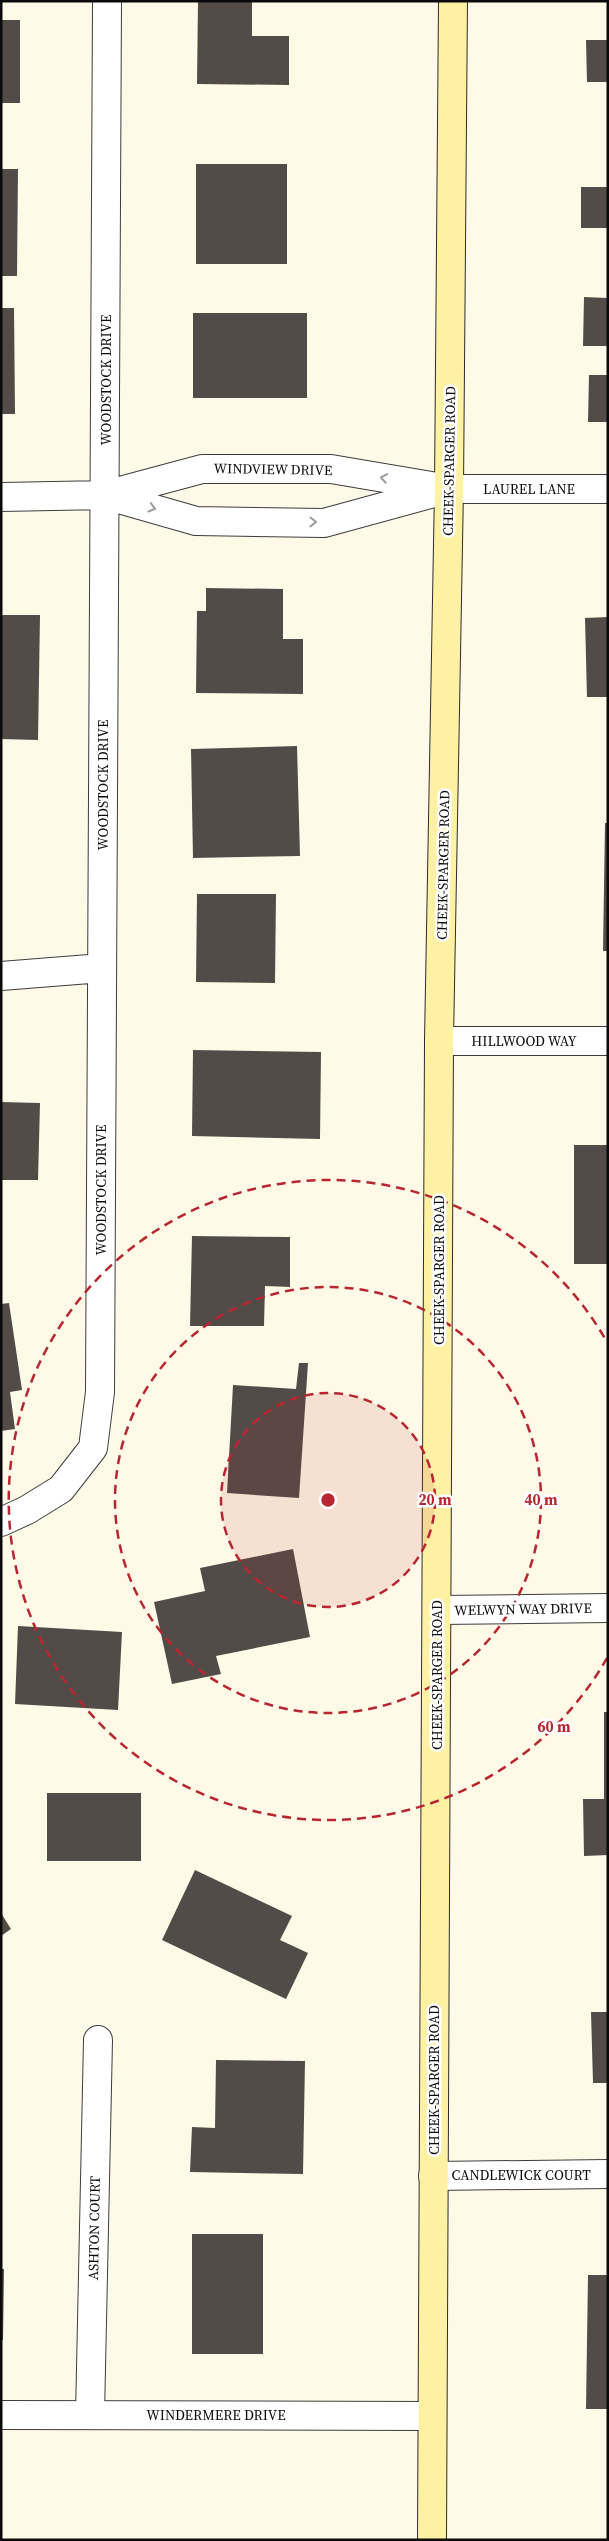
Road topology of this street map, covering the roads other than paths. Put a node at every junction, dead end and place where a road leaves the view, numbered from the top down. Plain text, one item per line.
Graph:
1 (106, 1) edge
2 (453, 1) edge
3 (450, 489) junction
4 (608, 489) edge
5 (105, 495) junction
6 (1, 497) edge
7 (102, 968) junction
8 (1, 976) edge
9 (439, 1041) junction
10 (608, 1041) edge
11 (1, 1522) edge
12 (608, 1608) edge
13 (438, 1610) junction
14 (98, 2040) dead end
15 (608, 2174) edge
16 (434, 2176) junction
17 (1, 2415) edge
18 (90, 2415) junction
19 (431, 2416) junction
20 (432, 2540) edge

1 - 5 street, WOODSTOCK DRIVE
2 - 3 main road, CHEEK-SPARGER ROAD
3 - 4 street, LAUREL LANE
3 -> 5 street, WINDVIEW DRIVE
5 -> 3 street, WINDVIEW DRIVE
3 - 9 main road, CHEEK-SPARGER ROAD
5 - 6 street, WINDVIEW DRIVE
5 - 7 street, WOODSTOCK DRIVE
7 - 8 street
7 - 11 street, WOODSTOCK DRIVE
9 - 10 street, HILLWOOD WAY
9 - 13 main road, CHEEK-SPARGER ROAD
12 - 13 street, WELWYN WAY DRIVE
13 - 16 main road, CHEEK-SPARGER ROAD
14 - 18 street, ASHTON COURT
15 - 16 street, CANDLEWICK COURT
16 - 19 main road, CHEEK-SPARGER ROAD
17 - 18 street, WINDERMERE DRIVE
18 - 19 street, WINDERMERE DRIVE
19 - 20 main road, CHEEK-SPARGER ROAD

